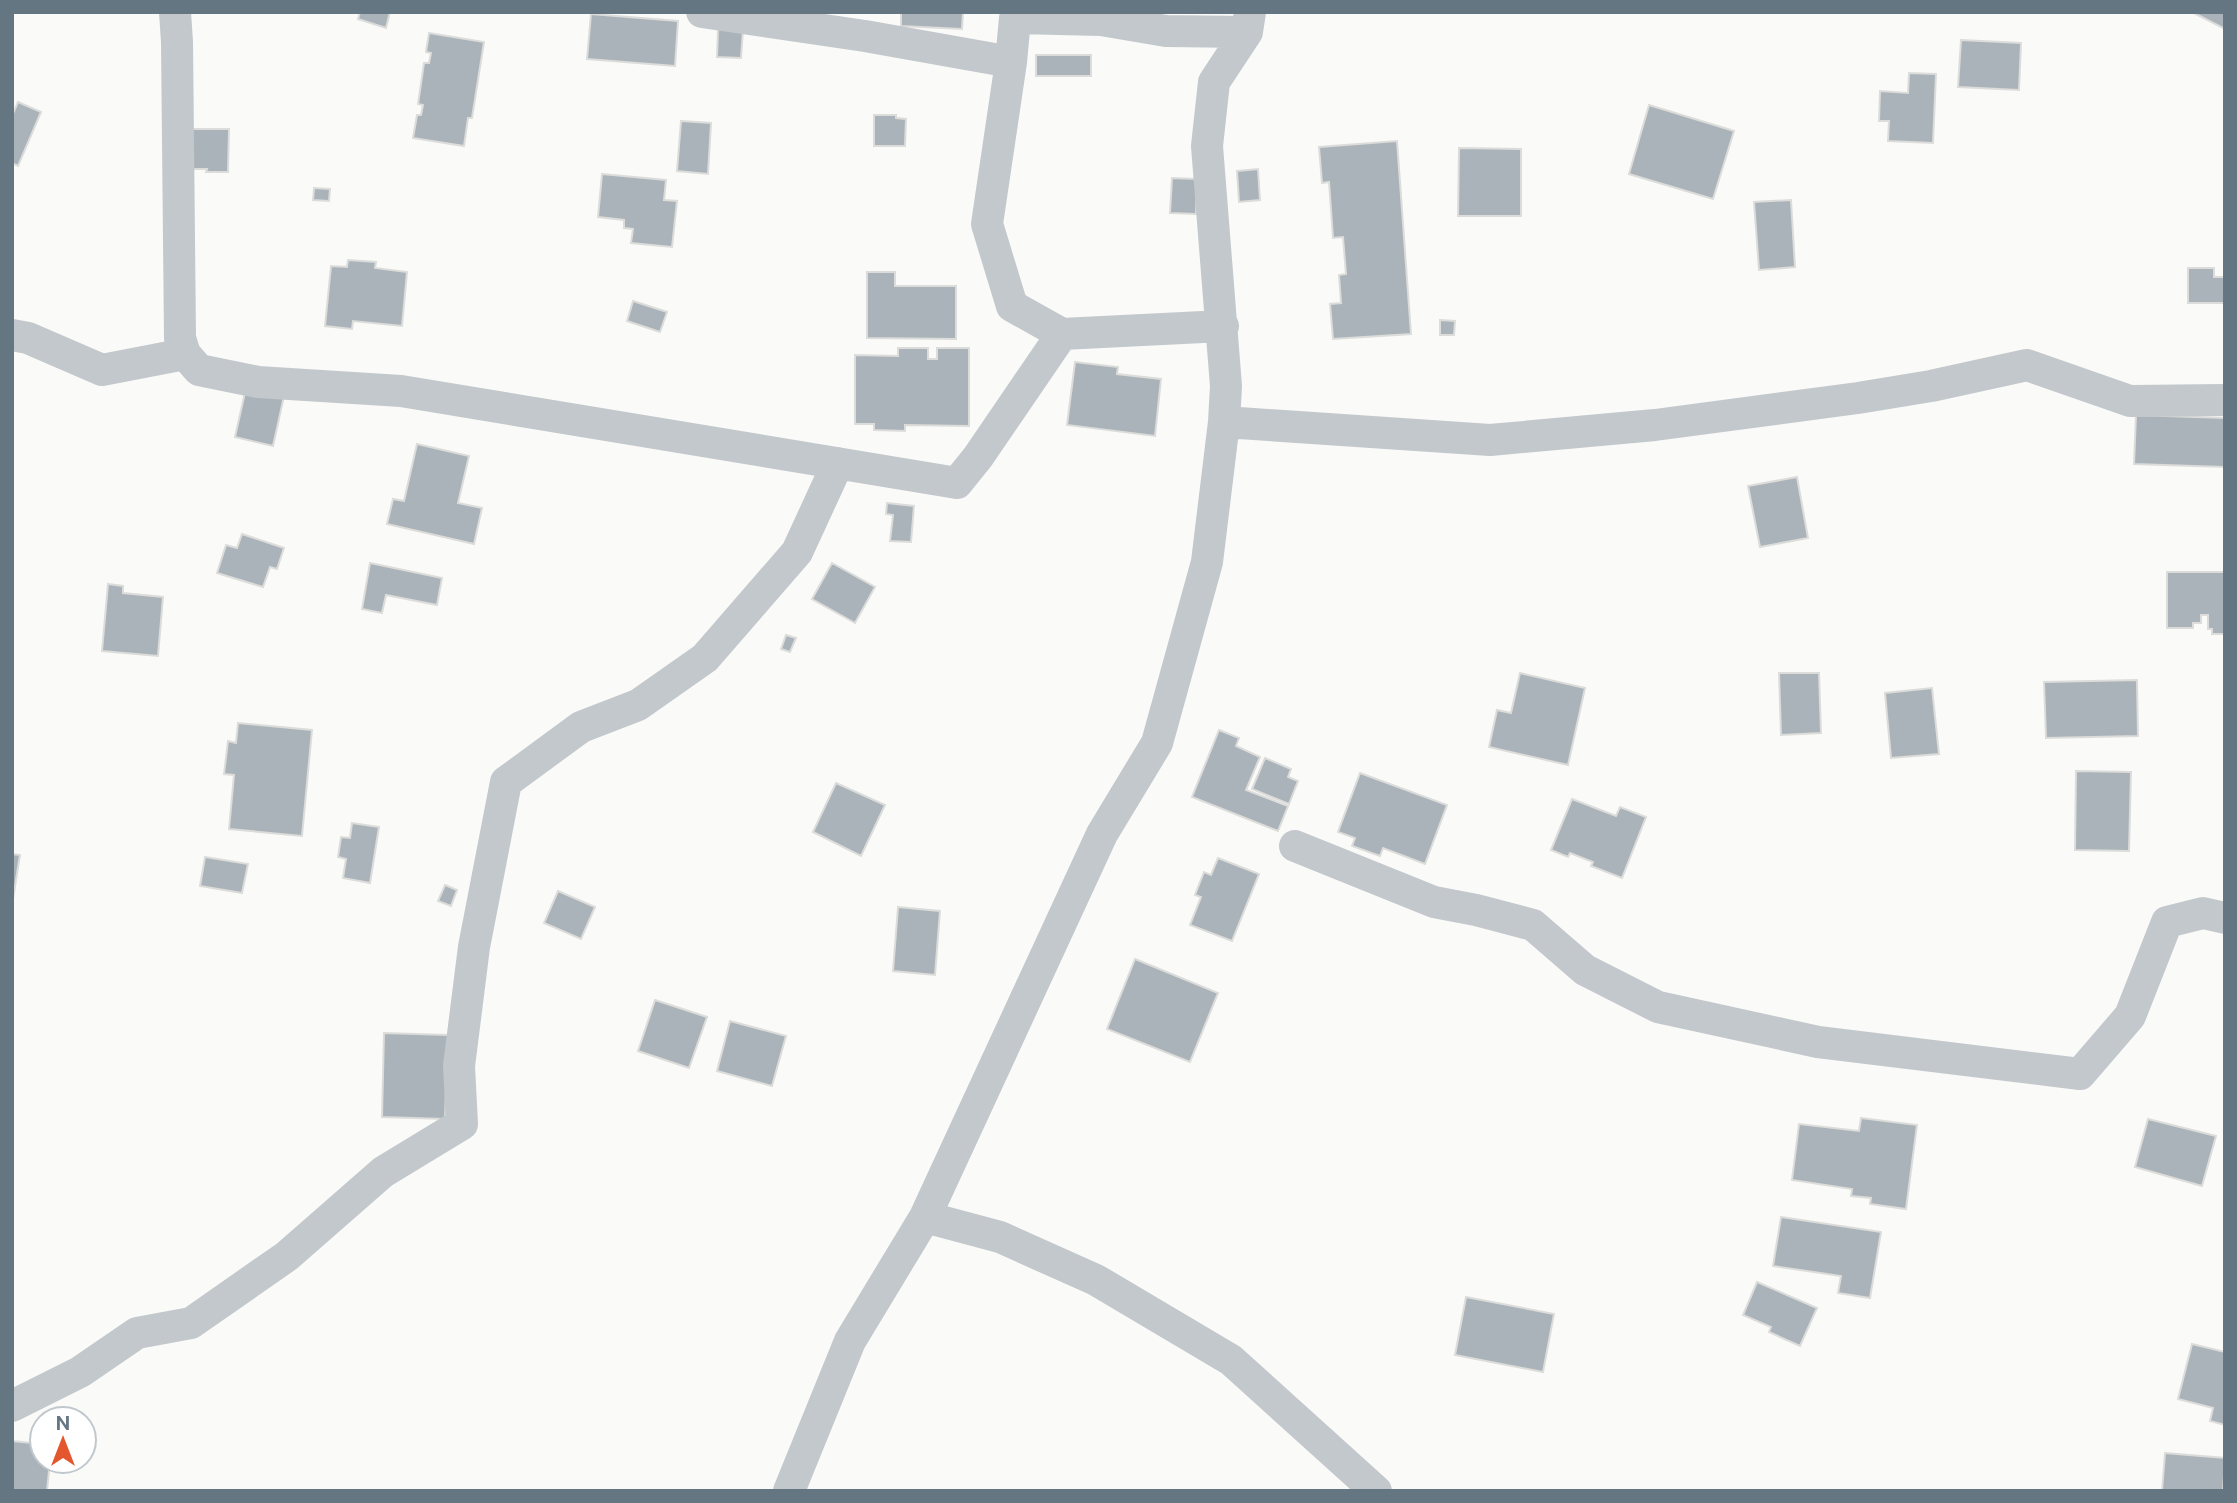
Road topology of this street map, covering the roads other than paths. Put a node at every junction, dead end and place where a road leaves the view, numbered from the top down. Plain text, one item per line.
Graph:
1 (175, 12) edge
2 (702, 12) edge
3 (1248, 22) edge
4 (1011, 62) junction
5 (1223, 326) junction
6 (1062, 334) junction
7 (12, 335) edge
8 (185, 354) junction
9 (2225, 400) edge
10 (1224, 422) junction
11 (838, 463) junction
12 (1295, 846) dead end
13 (2225, 918) edge
14 (925, 1217) junction
15 (12, 1406) edge
16 (789, 1491) edge
17 (1376, 1491) edge

1 - 8 street
2 - 4 street
3 - 4 street
3 - 5 street
4 - 6 street
5 - 6 street
5 - 10 street
6 - 11 street
7 - 8 street
8 - 11 street
9 - 10 street
10 - 14 street
11 - 15 street
12 - 13 street
14 - 16 street
14 - 17 street

